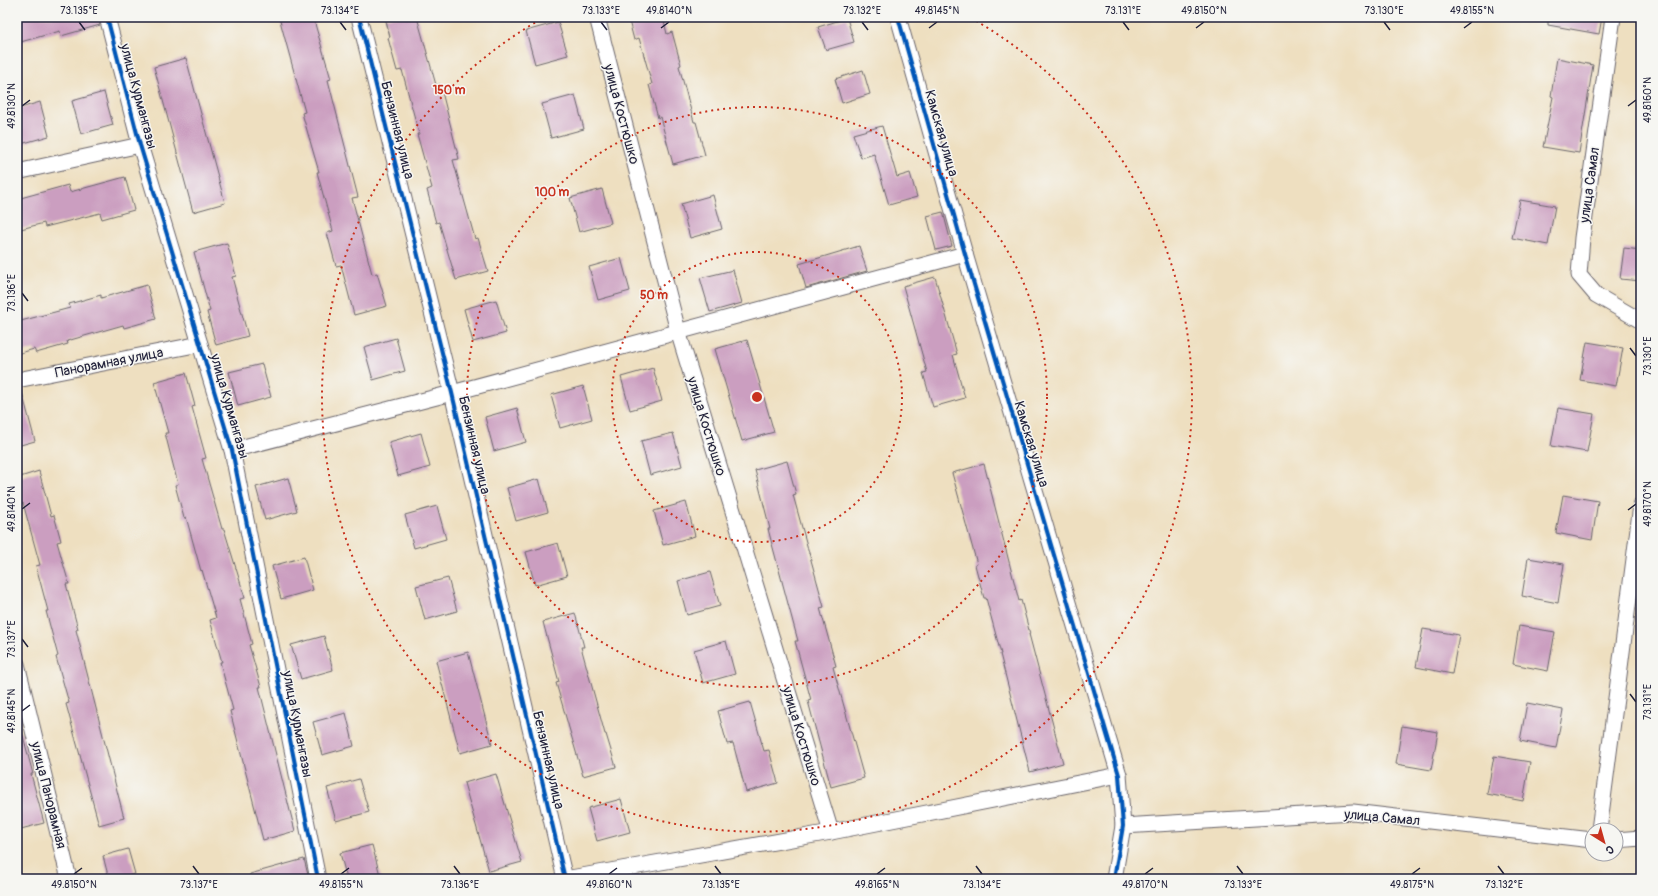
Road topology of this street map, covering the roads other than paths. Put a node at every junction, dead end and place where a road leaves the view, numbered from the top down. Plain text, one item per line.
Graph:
1 (107, 17) edge
2 (359, 17) edge
3 (597, 17) edge
4 (898, 17) edge
5 (1613, 17) edge
6 (140, 145) junction
7 (17, 172) edge
8 (965, 254) junction
9 (1641, 321) edge
10 (678, 331) junction
11 (200, 344) junction
12 (17, 380) edge
13 (452, 393) junction
14 (232, 450) junction
15 (1641, 505) edge
16 (17, 664) edge
17 (1119, 775) junction
18 (1600, 822) edge
19 (1123, 826) junction
20 (831, 832) junction
21 (1641, 838) edge
22 (1584, 839) edge
23 (1624, 839) edge
24 (70, 879) edge
25 (318, 879) edge
26 (565, 879) edge
27 (1114, 879) edge

1 - 6 street, улица Курмангазы
2 - 13 street, Бензинная улица
3 - 10 street, улица Костюшко
4 - 8 street, Камская улица
5 - 9 street, улица Самал
6 - 7 street
6 - 11 street, улица Курмангазы
8 - 10 street
8 - 17 street, Камская улица
10 - 13 street
10 - 20 street, улица Костюшко
11 - 12 street, Панорамная улица
11 - 14 street, улица Курмангазы
13 - 14 street
13 - 26 street, Бензинная улица
14 - 25 street, улица Курмангазы
15 - 18 street
16 - 24 street, улица Панорамная
17 - 19 street, Камская улица
17 - 20 street
19 - 22 street, улица Самал
19 - 27 street, Камская улица
20 - 26 street
21 - 23 street

